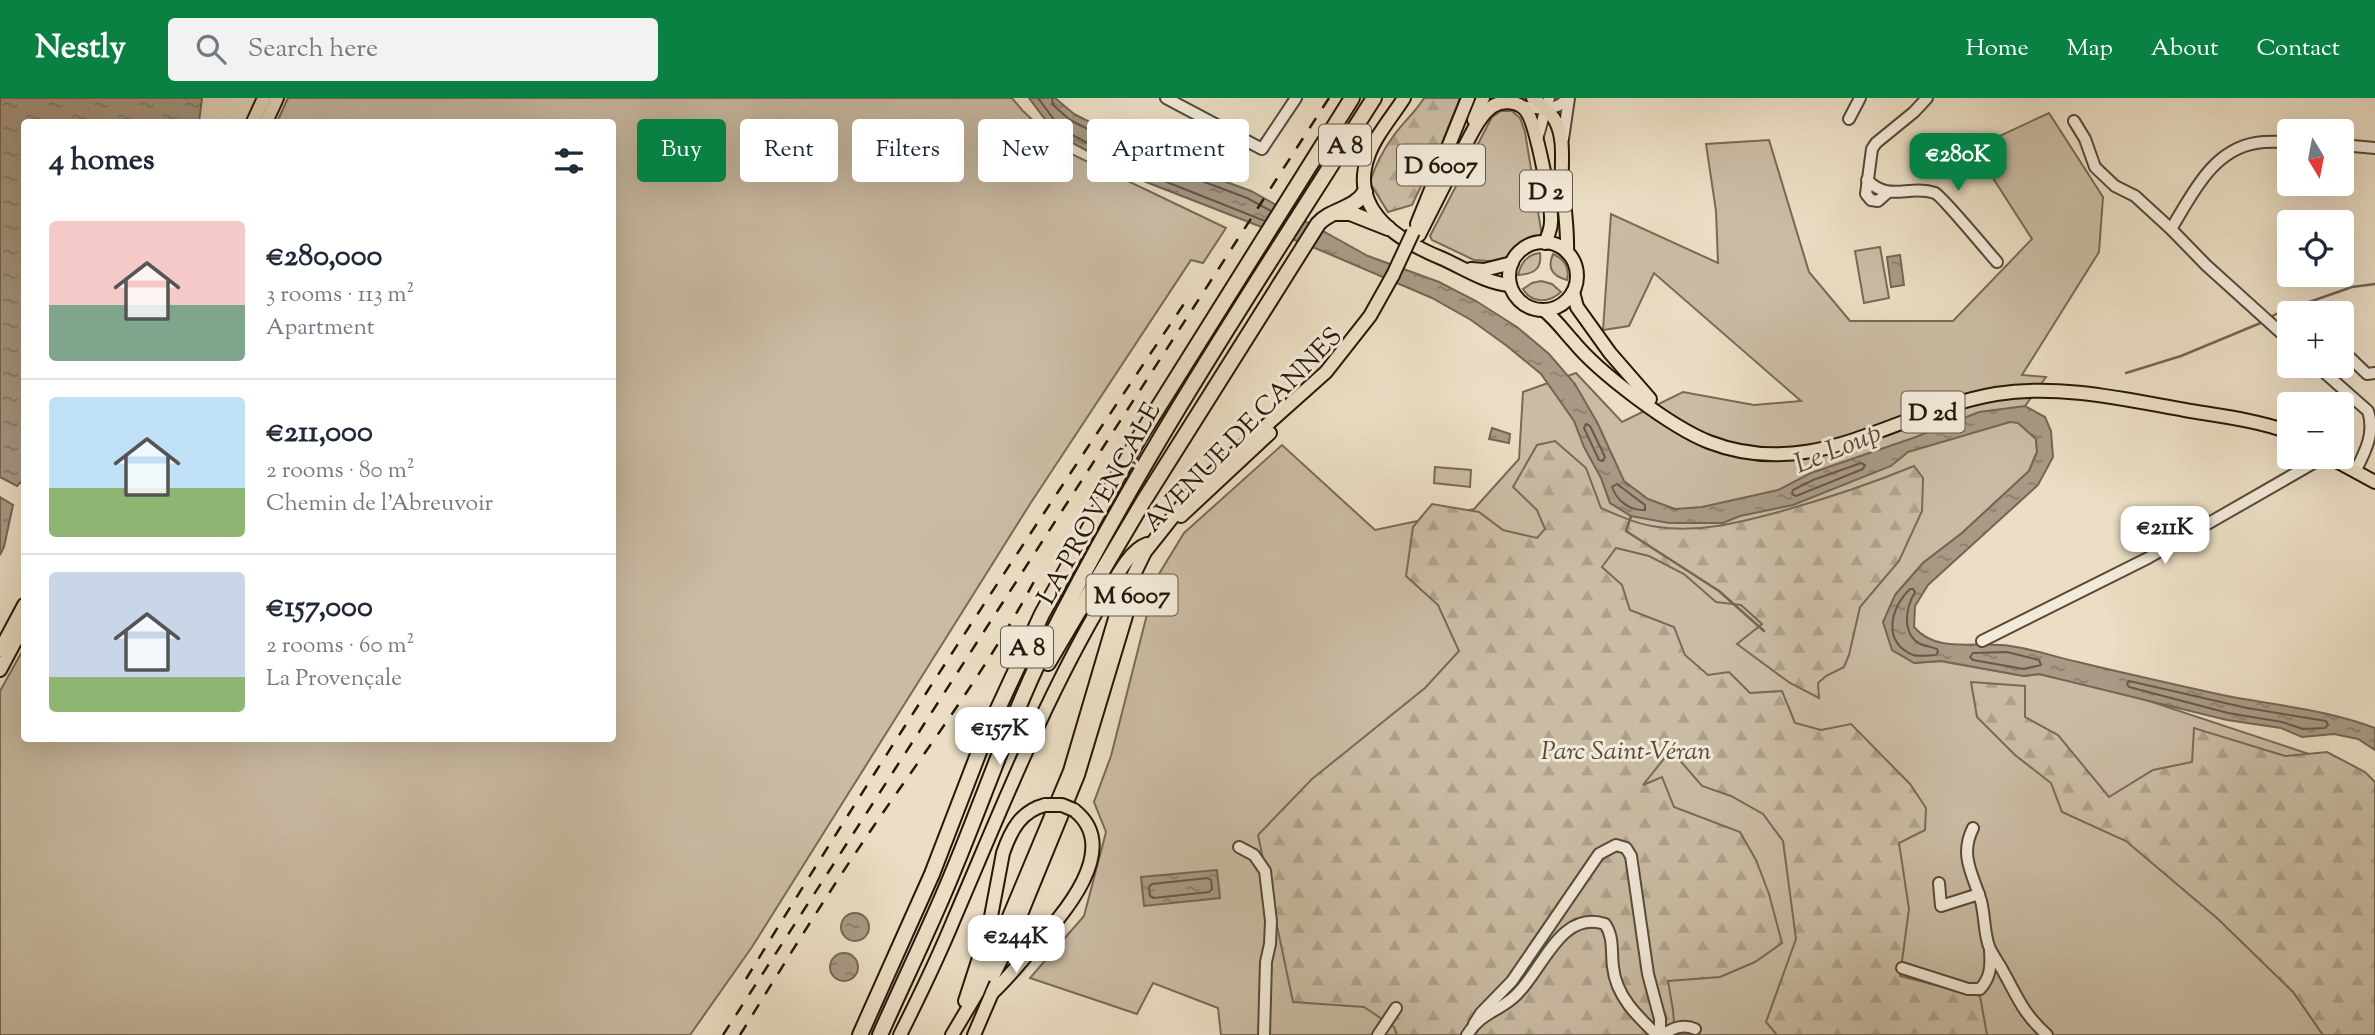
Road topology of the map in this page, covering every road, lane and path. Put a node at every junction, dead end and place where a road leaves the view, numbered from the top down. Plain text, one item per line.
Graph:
1 (264, 98) edge
2 (277, 98) edge
3 (1166, 98) edge
4 (1296, 98) edge
5 (1352, 98) edge
6 (1374, 98) edge
7 (1404, 98) edge
8 (1468, 98) edge
9 (1483, 98) edge
10 (1533, 98) edge
11 (1568, 98) edge
12 (1860, 98) edge
13 (1927, 98) edge
14 (1547, 104) edge
15 (1521, 106) junction
16 (254, 119) edge
17 (267, 119) edge
18 (1849, 119) dead end
19 (2074, 121) dead end
20 (1537, 139) junction
21 (2277, 142) edge
22 (2354, 146) edge
23 (2375, 148) edge
24 (1562, 149) junction
25 (1460, 155) junction
26 (1365, 192) junction
27 (1331, 214) junction
28 (1388, 228) junction
29 (2171, 229) junction
30 (1416, 234) junction
31 (1545, 243) junction
32 (1567, 252) junction
33 (1997, 262) dead end
34 (1512, 263) junction
35 (1467, 269) junction
36 (1396, 277) joint
37 (1510, 285) junction
38 (1573, 292) junction
39 (1545, 310) junction
40 (1373, 318) junction
41 (2277, 329) edge
42 (2354, 362) edge
43 (2375, 373) edge
44 (2331, 378) edge
45 (2207, 414) junction
46 (1669, 419) junction
47 (2277, 428) edge
48 (2375, 433) edge
49 (2277, 436) edge
50 (2354, 463) edge
51 (2354, 465) edge
52 (2358, 466) junction
53 (2306, 469) edge
54 (2375, 472) edge
55 (2375, 482) edge
56 (1151, 543) junction
57 (21, 611) edge
58 (21, 631) edge
59 (1982, 641) dead end
60 (0, 650) edge
61 (0, 670) edge
62 (1002, 747) junction
63 (1973, 828) dead end
64 (1239, 847) dead end
65 (1939, 883) dead end
66 (1979, 894) junction
67 (1009, 946) junction
68 (1989, 948) junction
69 (1902, 968) dead end
70 (992, 993) junction
71 (1396, 1008) dead end
72 (1474, 1024) junction
73 (1695, 1029) dead end
74 (956, 1033) edge
75 (860, 1035) edge
76 (880, 1035) edge
77 (900, 1035) edge
78 (974, 1035) edge
79 (1264, 1035) edge
80 (1378, 1035) edge
81 (1467, 1035) edge
82 (1660, 1035) edge
83 (2047, 1035) edge

1 - 16 main road
2 - 17 main road
3 - 4 street
5 - 75 highway, LA PROVENÇALE / A 8
6 - 62 highway, LA PROVENÇALE / A 8
7 - 26 main road
8 - 30 main road, AVENUE DE CANNES / D 6007
9 - 25 main road, AVENUE DE CANNES / D 6007
10 - 14 main road, D 2
11 - 14 street, D 2
11 - 24 street, D 2
12 - 18 street
13 - 33 street
14 - 15 street
14 - 20 street, D 2
14 - 24 main road, D 2
15 - 20 main road, D 2
15 - 25 main road
19 - 29 street
20 - 31 main road, D 2
21 - 29 street
22 - 23 street
24 - 32 main road, D 2
25 - 30 main road, AVENUE DE CANNES / D 6007
26 - 27 highway
26 - 28 main road
27 - 28 highway
27 - 62 highway
28 - 35 main road
29 - 41 street
30 - 36 main road, AVENUE DE CANNES / D 6007, bridge
31 - 32 main road
31 - 34 main road
32 - 38 main road
34 - 35 main road
34 - 37 main road
35 - 37 main road
36 - 40 main road, AVENUE DE CANNES / M 6007
37 - 39 main road
38 - 39 main road
38 - 46 main road, D 2d
39 - 46 main road, D 2d
40 - 56 main road, AVENUE DE CANNES / M 6007
40 - 67 main road, AVENUE DE CANNES / M 6007
42 - 43 street
44 - 48 street
45 - 46 main road, D 2d
45 - 47 main road, D 2d
45 - 49 main road, D 2d
48 - 52 street
50 - 52 main road
51 - 52 main road
52 - 54 main road
52 - 55 main road
53 - 59 street
56 - 74 main road, AVENUE DE CANNES / M 6007
56 - 77 main road
57 - 60 main road
58 - 61 main road
62 - 76 highway, LA PROVENÇALE / A 8
63 - 66 street
64 - 79 street
65 - 66 street
66 - 68 street
67 - 70 main road
67 - 74 main road, AVENUE DE CANNES / M 6007
68 - 69 street
68 - 83 street
70 - 74 main road, bridge
70 - 78 main road
71 - 80 street
72 - 81 street
72 - 82 street
72 - 82 street
73 - 82 street

